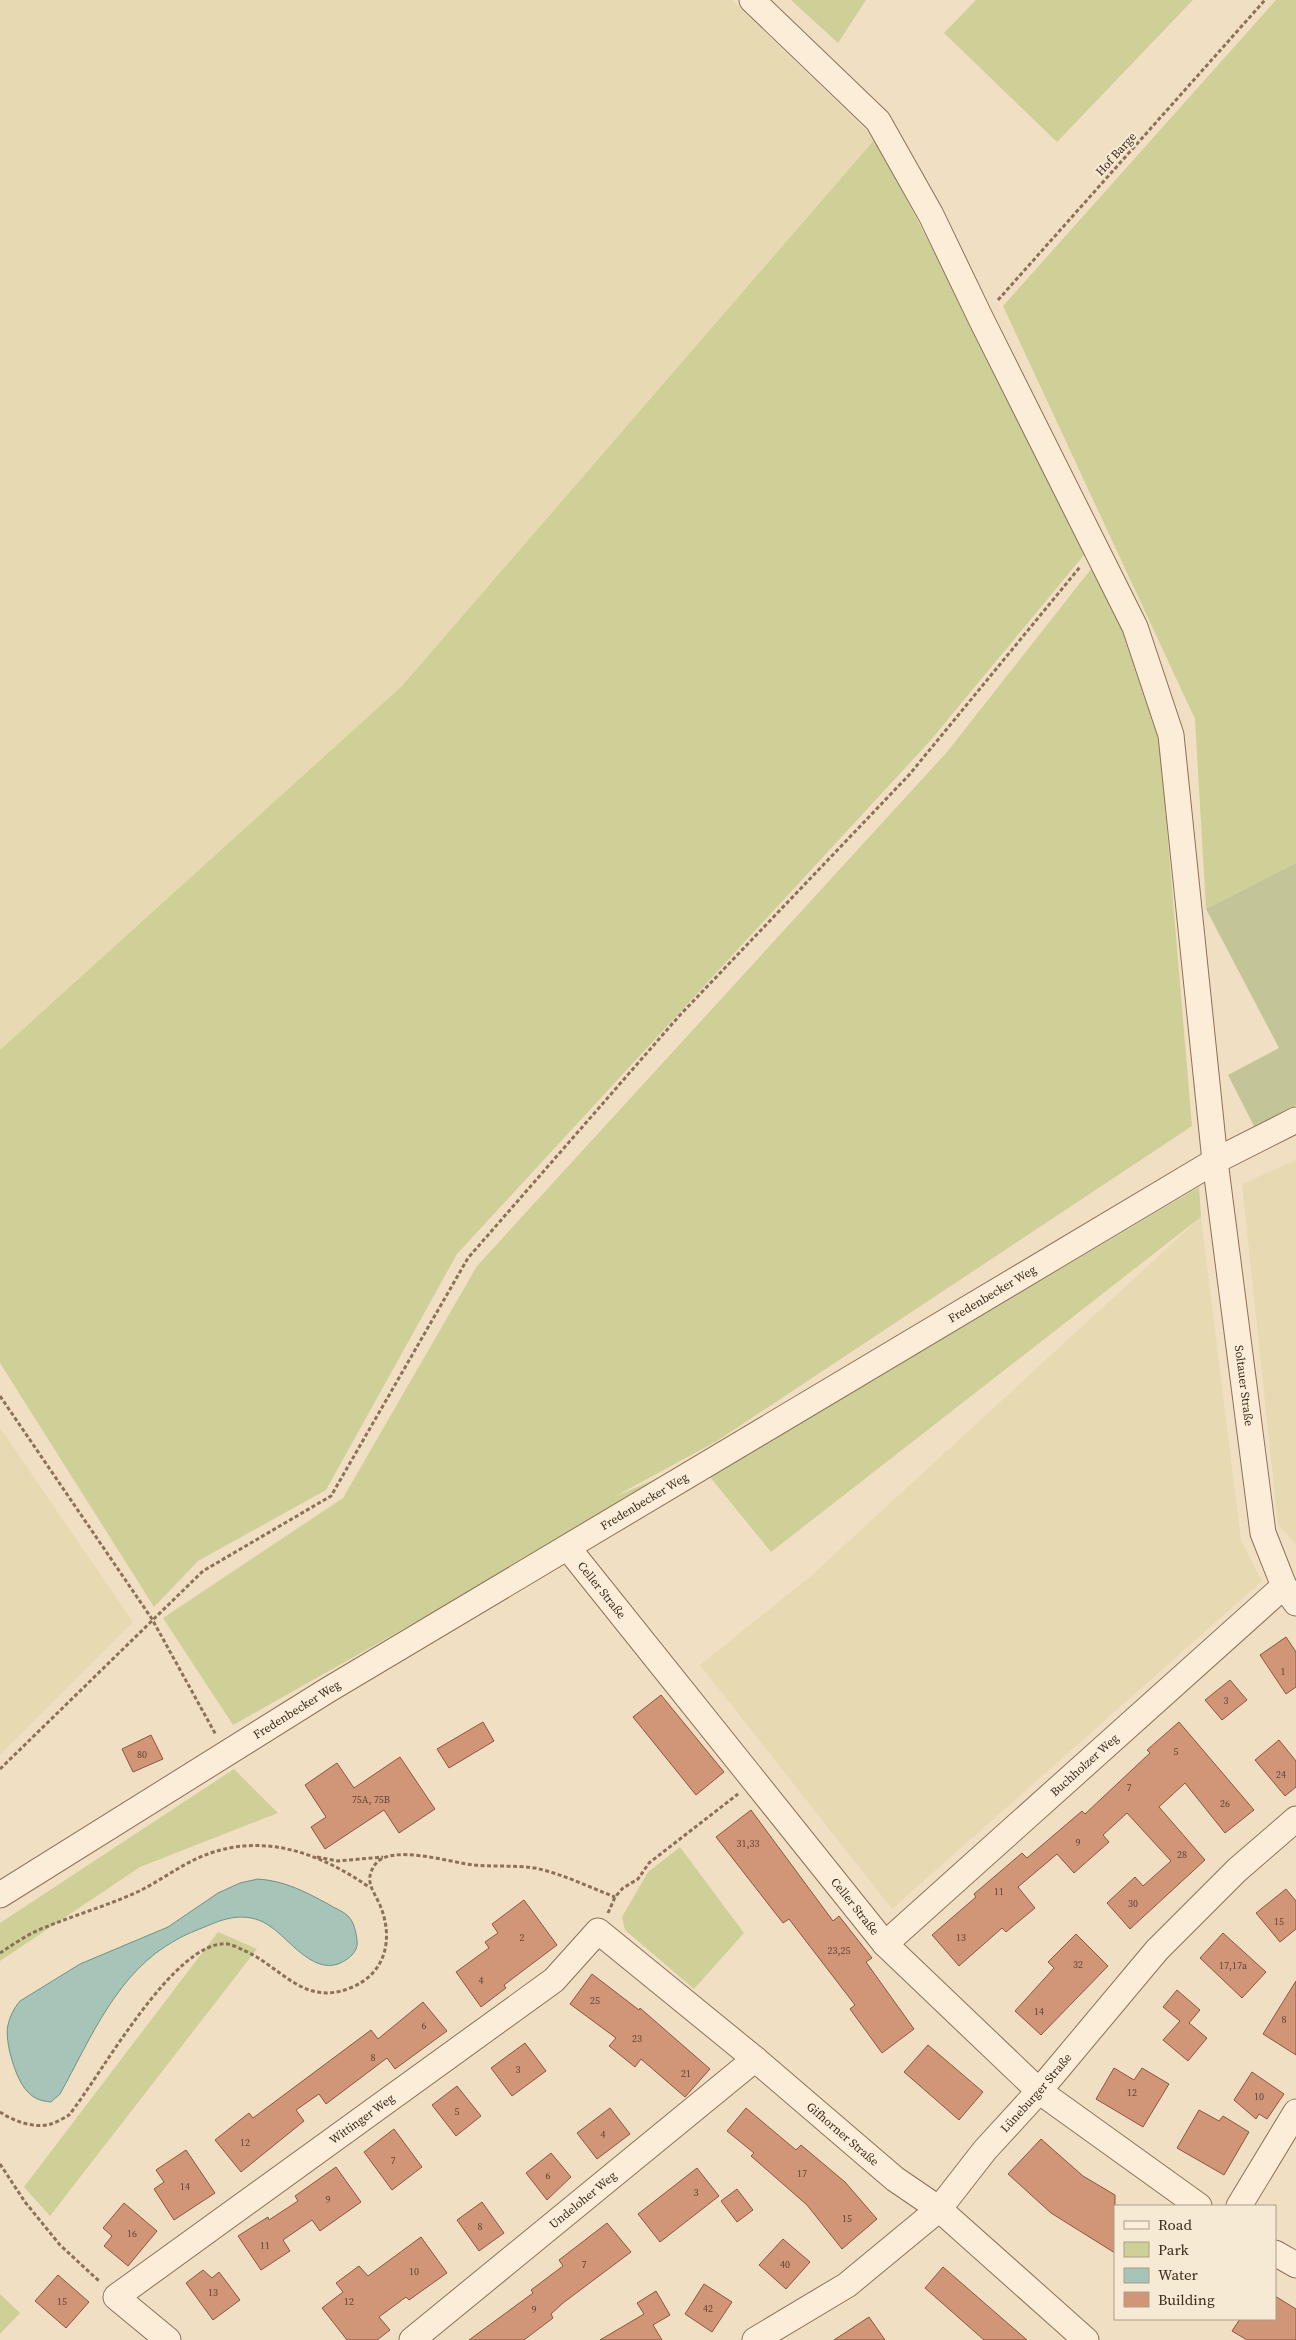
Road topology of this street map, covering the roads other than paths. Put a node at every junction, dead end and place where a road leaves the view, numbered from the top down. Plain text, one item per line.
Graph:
1 (752, 0) edge
2 (1296, 1120) edge
3 (1215, 1161) junction
4 (568, 1548) junction
5 (1290, 1594) edge
6 (1296, 1819) edge
7 (0, 1895) edge
8 (598, 1931) joint
9 (885, 1944) junction
10 (755, 2058) junction
11 (1039, 2091) junction
12 (1296, 2112) edge
13 (1198, 2205) edge
14 (1240, 2205) edge
15 (939, 2209) junction
16 (1276, 2254) edge
17 (1296, 2265) edge
18 (168, 2340) edge
19 (412, 2340) edge
20 (755, 2340) edge
21 (1086, 2340) edge

1 - 3 street, Soltauer Straße
2 - 3 street, Fredenbecker Weg
3 - 4 street, Fredenbecker Weg
3 - 5 street, Soltauer Straße
4 - 7 street, Fredenbecker Weg
4 - 9 street, Celler Straße
5 - 9 street, Buchholzer Weg
6 - 11 street, Lüneburger Straße
8 - 10 street, Gifhorner Straße
8 - 18 street, Wittinger Weg
9 - 11 street, Celler Straße
10 - 15 street, Gifhorner Straße
10 - 19 street, Undeloher Weg
11 - 13 street, Celler Straße
11 - 15 street, Lüneburger Straße
12 - 14 street
15 - 20 street, Lüneburger Straße
15 - 21 street, Gifhorner Straße
16 - 17 street

